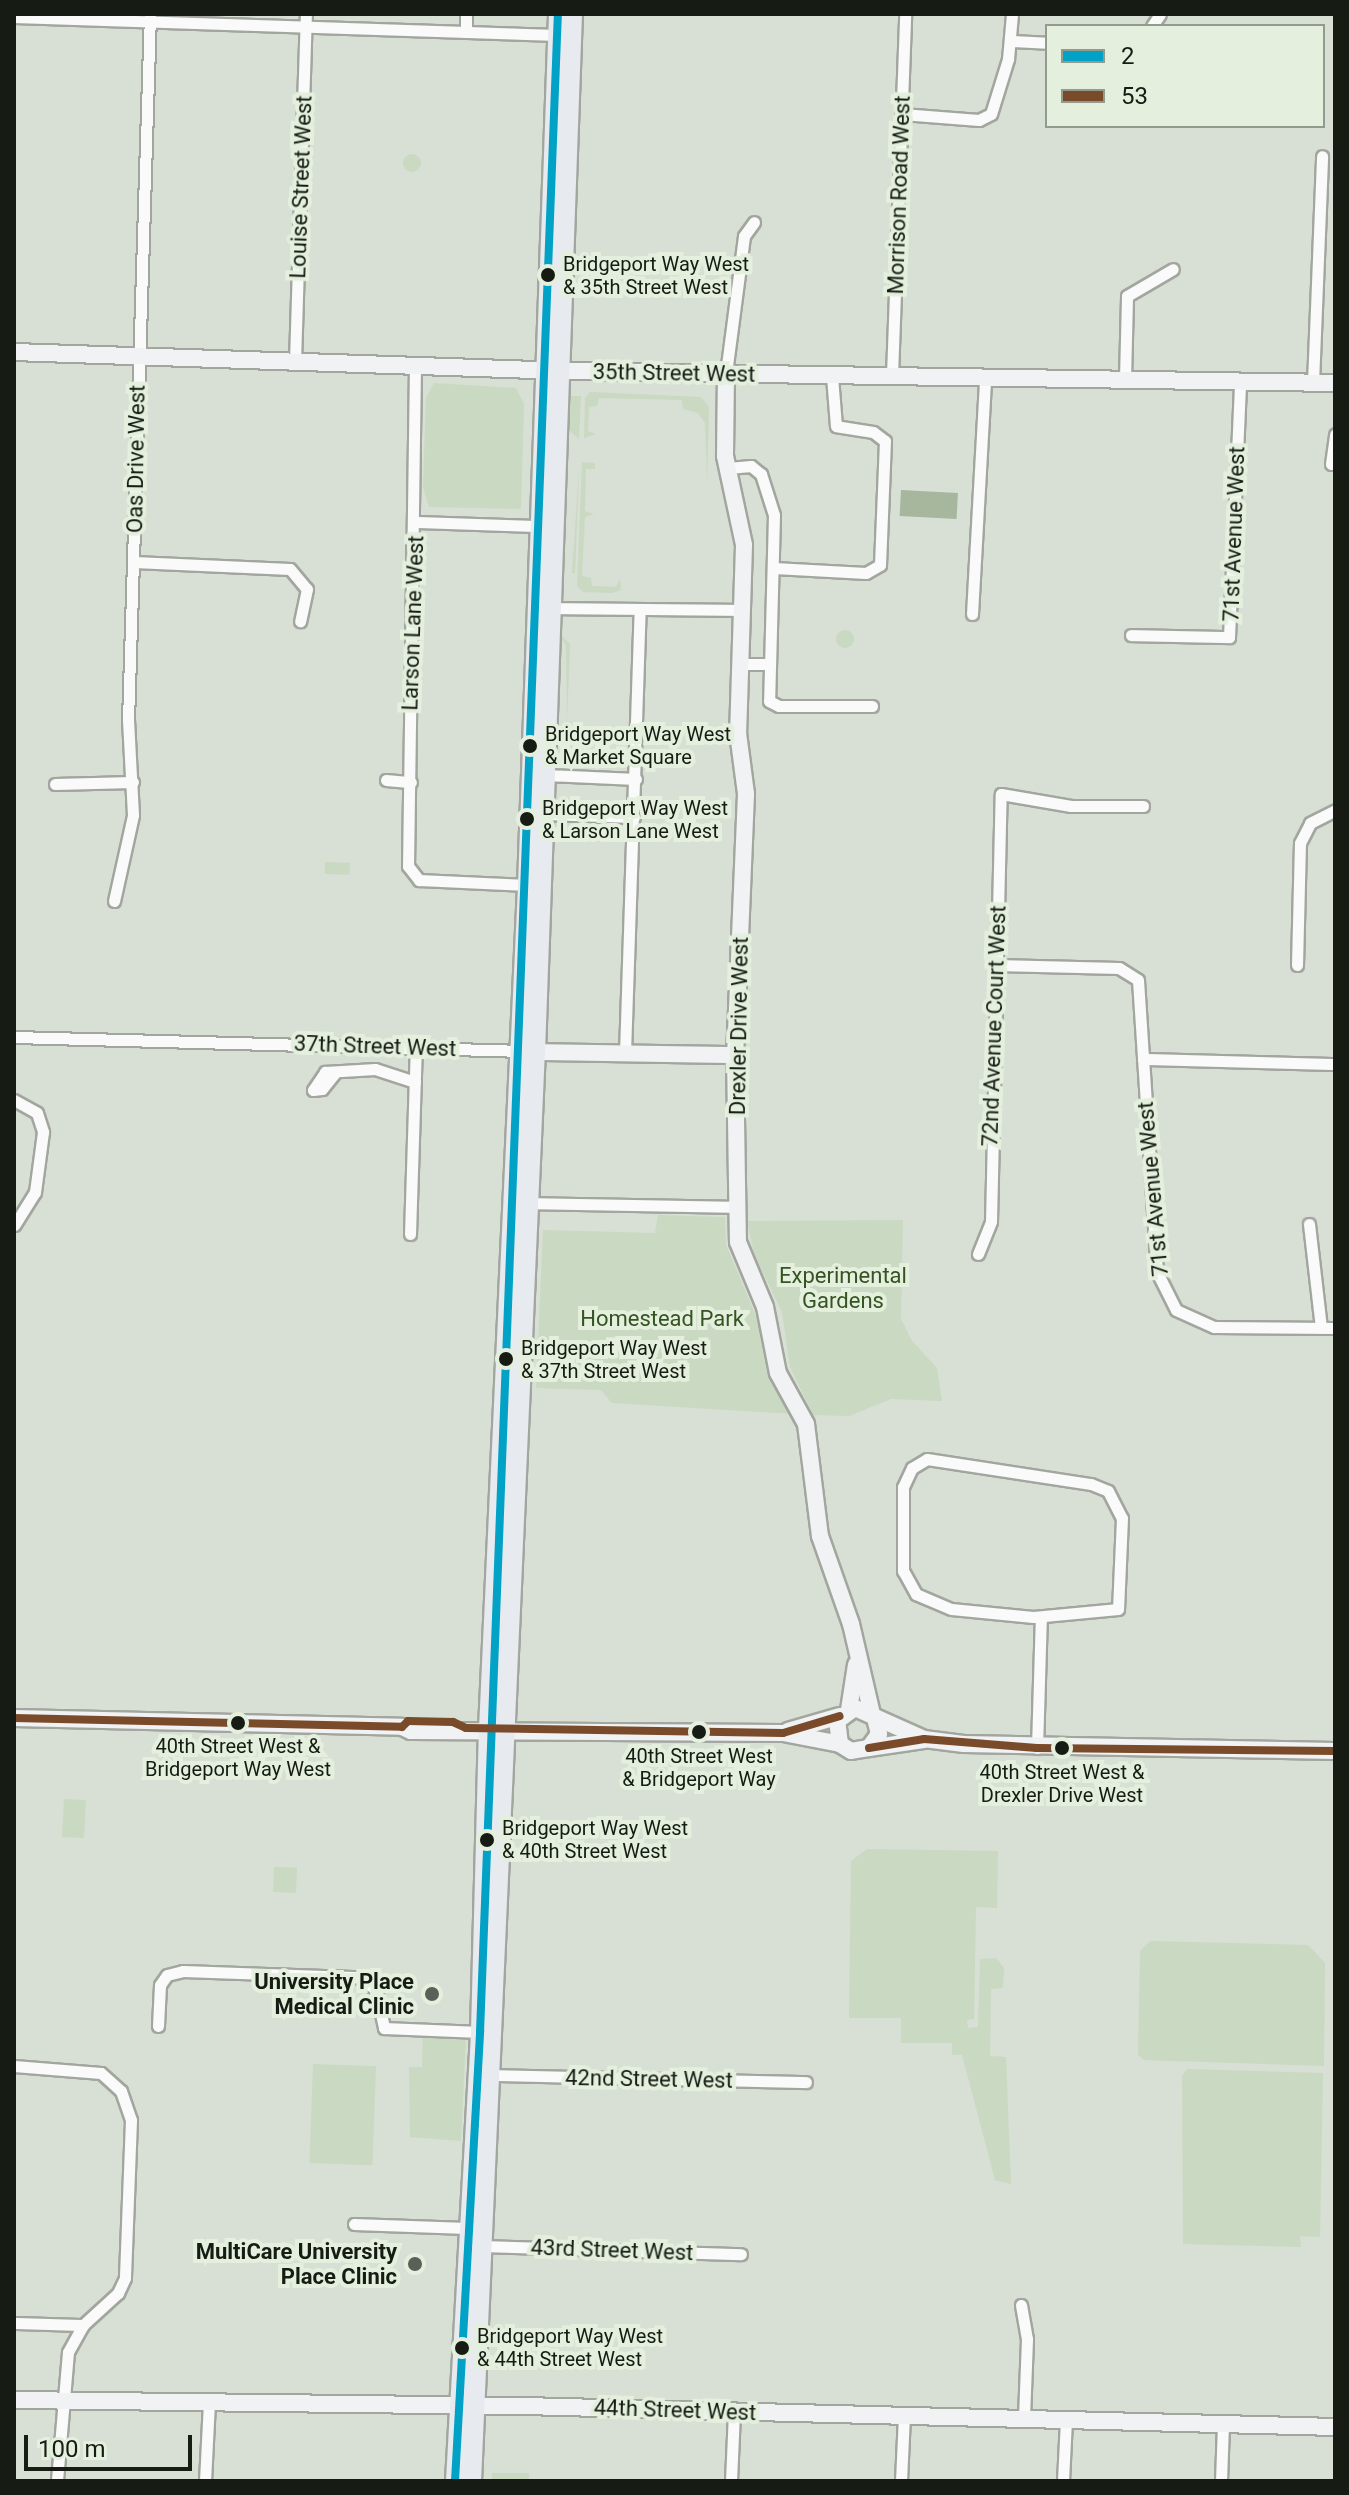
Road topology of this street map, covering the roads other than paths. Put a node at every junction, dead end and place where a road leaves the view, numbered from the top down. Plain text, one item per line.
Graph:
1 (466, 14) edge
2 (558, 14) edge
3 (573, 14) edge
4 (905, 14) edge
5 (1012, 14) edge
6 (14, 17) edge
7 (150, 18) edge
8 (306, 20) edge
9 (466, 32) junction
10 (558, 35) junction
11 (1012, 41) junction
12 (1045, 43) edge
13 (902, 114) junction
14 (1322, 156) dead end
15 (754, 222) dead end
16 (1173, 269) dead end
17 (14, 352) edge
18 (139, 356) junction
19 (295, 361) junction
20 (415, 366) junction
21 (544, 371) junction
22 (563, 371) junction
23 (726, 373) junction
24 (892, 375) junction
25 (832, 376) junction
26 (985, 378) junction
27 (1125, 379) junction
28 (1240, 381) junction
29 (1313, 383) junction
30 (1335, 383) edge
31 (1335, 434) edge
32 (1331, 464) dead end
33 (728, 468) junction
34 (416, 522) junction
35 (537, 526) junction
36 (134, 562) junction
37 (774, 568) junction
38 (544, 607) junction
39 (742, 610) junction
40 (640, 612) junction
41 (972, 614) dead end
42 (300, 621) dead end
43 (1131, 635) dead end
44 (740, 664) junction
45 (768, 664) junction
46 (872, 706) dead end
47 (546, 775) junction
48 (636, 779) junction
49 (386, 780) dead end
50 (133, 782) junction
51 (411, 782) junction
52 (55, 784) dead end
53 (1143, 806) dead end
54 (1335, 810) edge
55 (545, 814) junction
56 (634, 817) junction
57 (527, 885) junction
58 (114, 901) dead end
59 (996, 965) junction
60 (1297, 965) dead end
61 (14, 1037) edge
62 (416, 1047) junction
63 (527, 1051) junction
64 (625, 1053) junction
65 (735, 1055) junction
66 (1143, 1059) junction
67 (1335, 1064) edge
68 (336, 1072) dead end
69 (415, 1082) junction
70 (14, 1100) edge
71 (528, 1203) junction
72 (737, 1207) junction
73 (1309, 1224) dead end
74 (14, 1225) edge
75 (410, 1234) dead end
76 (978, 1254) dead end
77 (1321, 1327) junction
78 (1335, 1328) edge
79 (1041, 1617) junction
80 (857, 1660) junction
81 (844, 1713) junction
82 (874, 1716) junction
83 (14, 1718) edge
84 (496, 1729) junction
85 (783, 1733) junction
86 (924, 1739) junction
87 (840, 1744) junction
88 (869, 1748) junction
89 (1037, 1748) junction
90 (1335, 1751) edge
91 (158, 2026) dead end
92 (480, 2032) junction
93 (14, 2066) edge
94 (492, 2075) junction
95 (806, 2082) dead end
96 (354, 2224) dead end
97 (467, 2228) junction
98 (482, 2246) junction
99 (741, 2254) dead end
100 (1021, 2305) dead end
101 (14, 2323) edge
102 (83, 2325) junction
103 (14, 2400) edge
104 (62, 2400) junction
105 (209, 2403) junction
106 (467, 2407) junction
107 (734, 2412) junction
108 (904, 2415) junction
109 (1024, 2418) junction
110 (1066, 2419) junction
111 (1223, 2424) junction
112 (1335, 2427) edge
113 (57, 2481) edge
114 (205, 2481) edge
115 (455, 2481) edge
116 (472, 2481) edge
117 (731, 2481) edge
118 (901, 2481) edge
119 (1063, 2481) edge
120 (1221, 2481) edge

1 - 9 street
2 - 10 main road
3 - 22 main road
4 - 13 street, Morrison Road West
5 - 11 street
6 - 7 street
7 - 8 street
7 - 18 street, Oas Drive West
8 - 9 street
8 - 19 street, Louise Street West
9 - 10 street
10 - 21 main road
11 - 12 street
11 - 13 street
13 - 24 street, Morrison Road West
14 - 29 street
15 - 23 street
16 - 27 street
17 - 18 street, 35th Street West
18 - 19 street, 35th Street West
18 - 36 street, Oas Drive West
19 - 20 street, 35th Street West
20 - 21 street, 35th Street West
20 - 34 street, Larson Lane West
21 - 22 street, 35th Street West
21 - 35 main road
22 - 23 street, 35th Street West
22 - 38 main road
23 - 25 street, 35th Street West
23 - 33 street, Drexler Drive West
24 - 25 street, 35th Street West
24 - 26 street, 35th Street West
25 - 37 street
26 - 27 street, 35th Street West
26 - 41 street
27 - 28 street, 35th Street West
28 - 29 street, 35th Street West
28 - 43 street, 71st Avenue West
29 - 30 street, 35th Street West
31 - 32 street
33 - 37 street
33 - 39 street, Drexler Drive West
34 - 35 street
34 - 51 street, Larson Lane West
35 - 38 main road
36 - 42 street
36 - 50 street, Oas Drive West
37 - 45 street
38 - 40 street
38 - 47 main road
38 - 57 main road
39 - 40 street
39 - 44 street, Drexler Drive West
40 - 48 street
44 - 45 street
44 - 65 street, Drexler Drive West
45 - 46 street
47 - 48 street
47 - 55 main road
48 - 56 street
49 - 51 street
50 - 52 street
50 - 58 street, Oas Drive West
51 - 57 street, Larson Lane West
53 - 59 street, 72nd Avenue Court West
54 - 60 street
55 - 56 street
55 - 63 main road
56 - 64 street
57 - 63 main road
59 - 66 street, 71st Avenue West
59 - 76 street, 72nd Avenue Court West
61 - 62 street, 37th Street West
62 - 63 street, 37th Street West
62 - 69 street
63 - 64 street, 37th Street West
63 - 71 main road
63 - 84 main road
64 - 65 street, 37th Street West
65 - 72 street, Drexler Drive West
66 - 67 street
66 - 77 street, 71st Avenue West
68 - 69 street
69 - 75 street
70 - 74 street
71 - 72 street
71 - 84 main road
72 - 80 street, Drexler Drive West
73 - 77 street
77 - 78 street
79 - 79 street
79 - 89 street
80 - 81 street, Drexler Drive West
80 - 82 street, Drexler Drive West
81 - 82 street
81 - 85 street
81 - 87 street
82 - 86 street
82 - 88 street
83 - 84 street
84 - 85 street
84 - 92 main road
84 - 94 main road
85 - 87 street
86 - 88 street
86 - 89 street
87 - 88 street
89 - 90 street
91 - 92 street
92 - 97 main road
93 - 102 street
94 - 95 street, 42nd Street West
94 - 98 main road
96 - 97 street
97 - 106 main road
98 - 99 street, 43rd Street West
98 - 106 main road
100 - 109 street
101 - 102 street
102 - 104 street
103 - 104 street, 44th Street West
104 - 105 street, 44th Street West
104 - 113 street
105 - 106 street, 44th Street West
105 - 114 street
106 - 107 street, 44th Street West
106 - 115 main road
106 - 116 main road
107 - 108 street, 44th Street West
107 - 117 street
108 - 109 street, 44th Street West
108 - 118 street
109 - 110 street, 44th Street West
110 - 111 street, 44th Street West
110 - 119 street
111 - 112 street, 44th Street West
111 - 120 street

